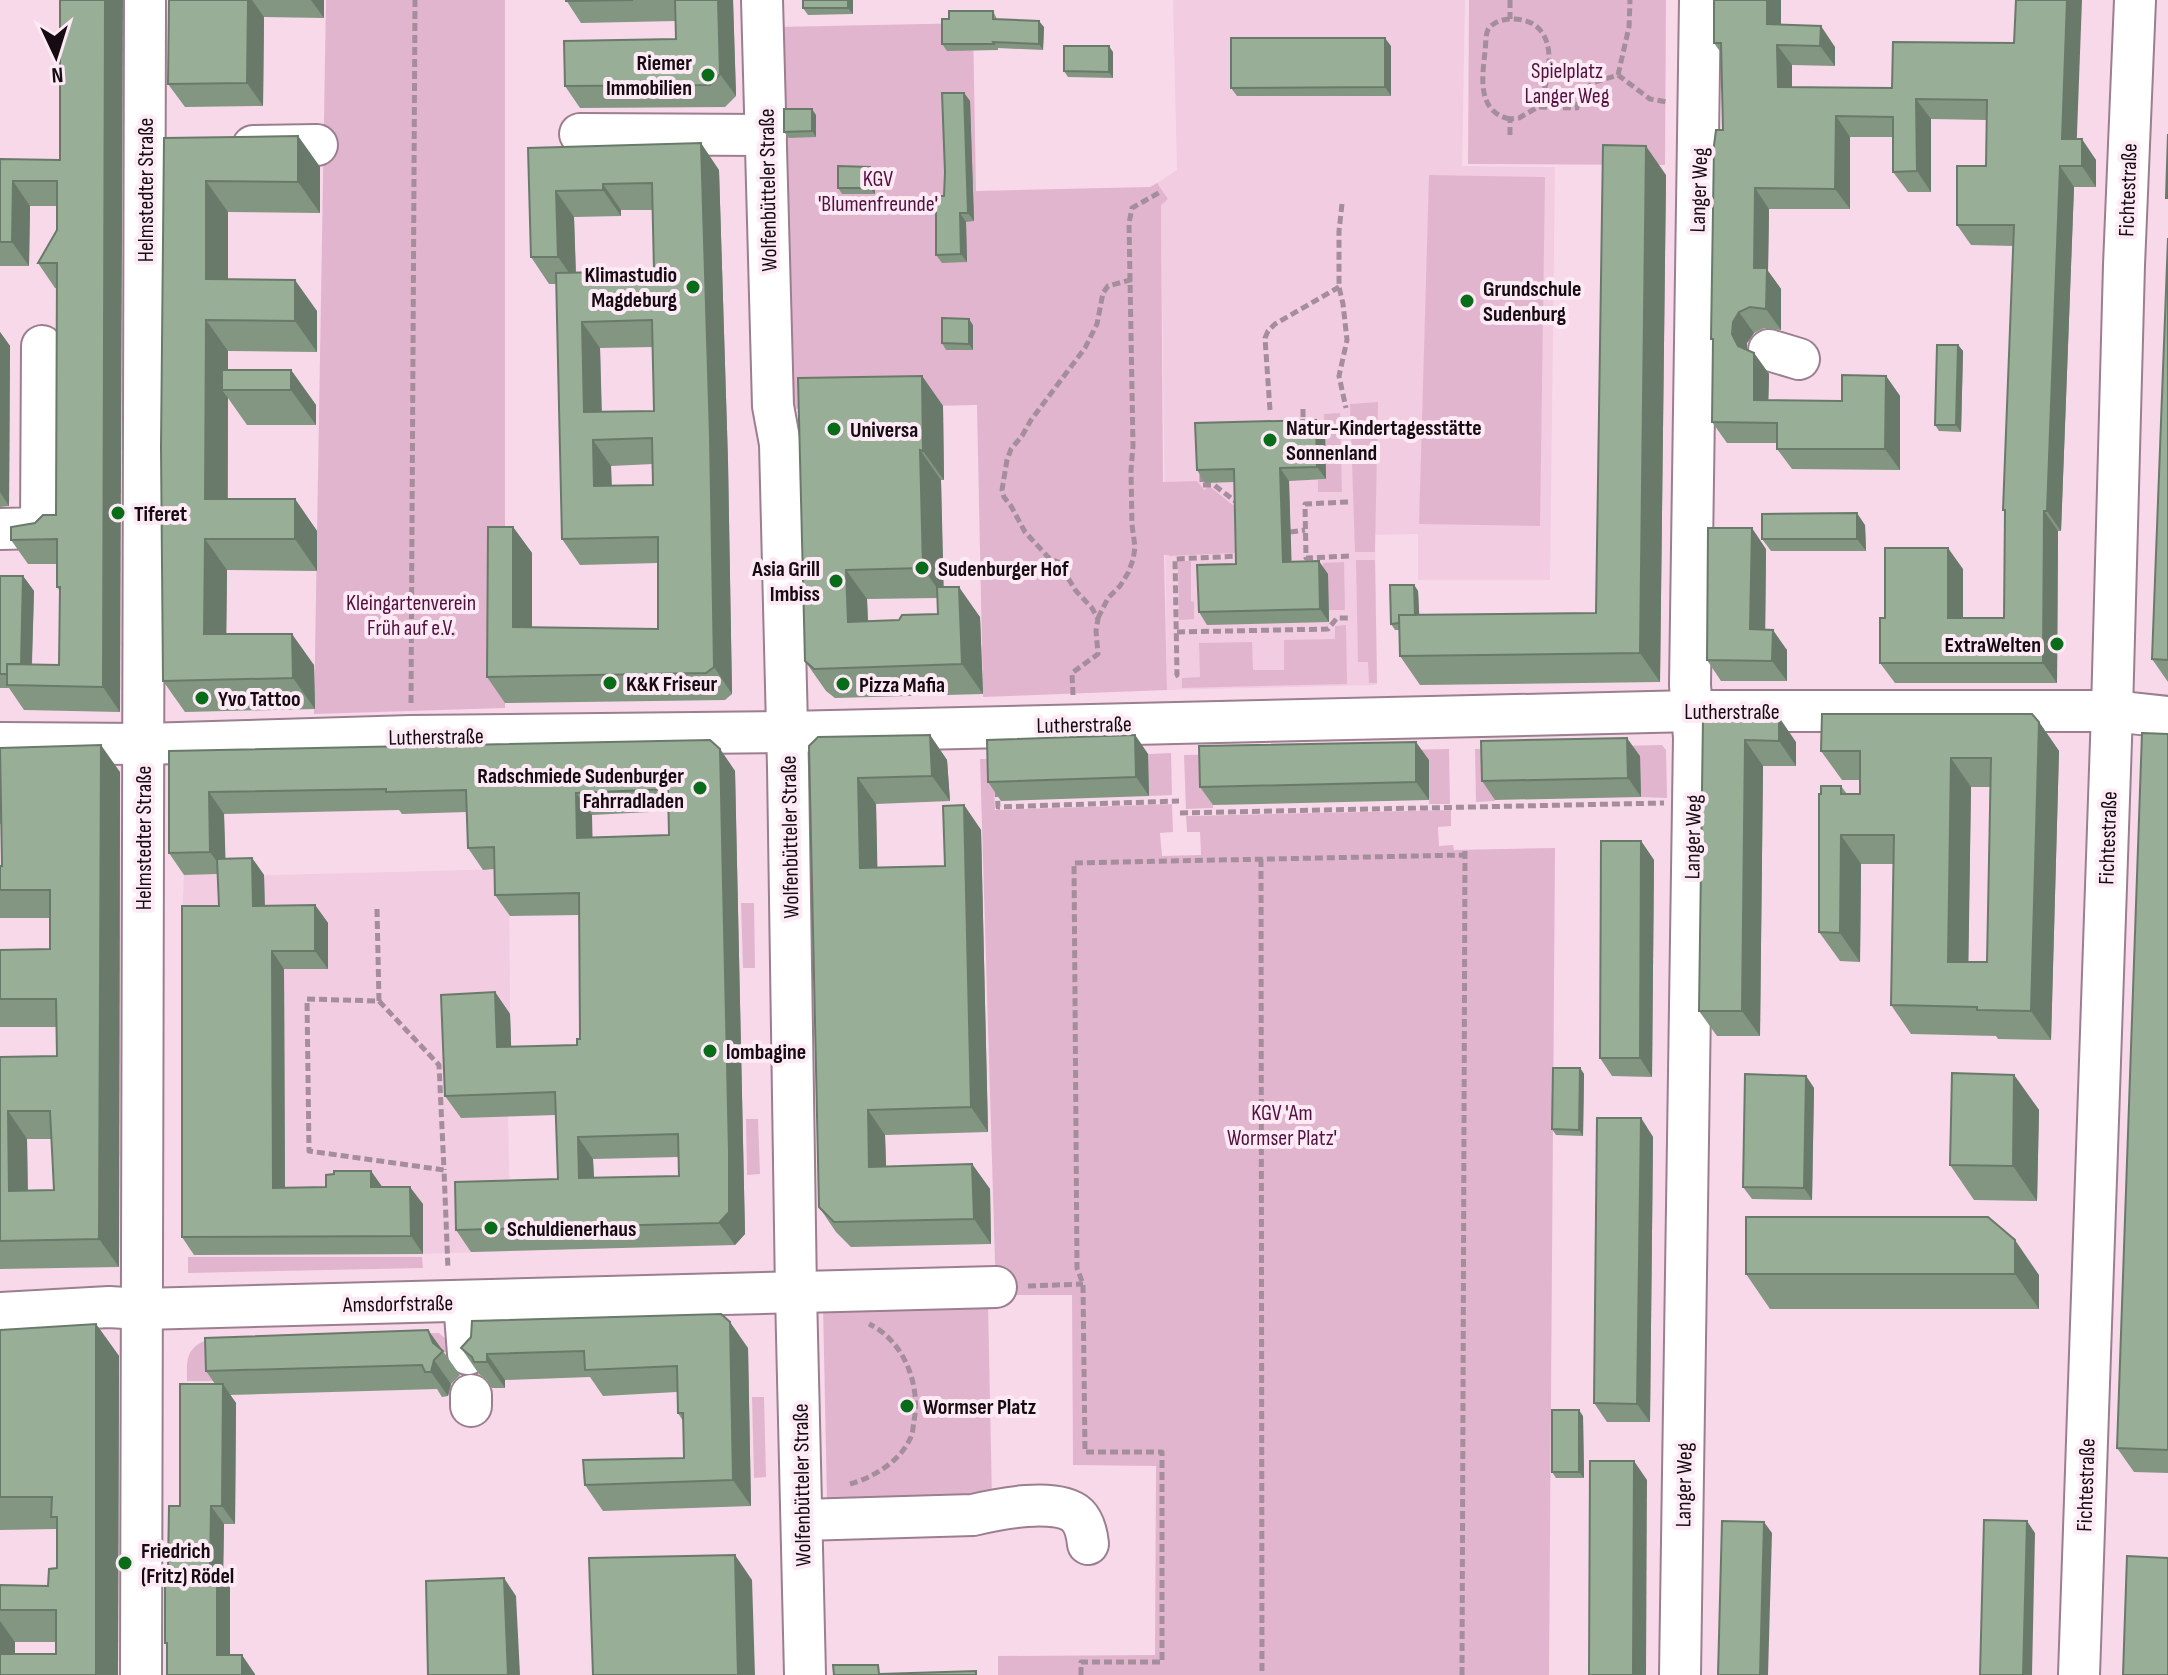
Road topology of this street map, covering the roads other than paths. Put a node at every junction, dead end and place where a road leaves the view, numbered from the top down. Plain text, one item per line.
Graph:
1 (145, 0) edge
2 (762, 0) edge
3 (1700, 0) edge
4 (2135, 0) edge
5 (580, 134) dead end
6 (766, 135) junction
7 (317, 145) dead end
8 (223, 146) edge
9 (42, 346) dead end
10 (0, 529) edge
11 (1693, 711) junction
12 (2112, 711) junction
13 (2168, 717) edge
14 (787, 732) junction
15 (0, 743) edge
16 (144, 744) junction
17 (996, 1287) road end
18 (815, 1292) junction
19 (456, 1302) junction
20 (142, 1309) junction
21 (0, 1313) edge
22 (468, 1354) edge
23 (819, 1520) junction
24 (1088, 1544) dead end
25 (141, 1675) edge
26 (805, 1675) edge
27 (1680, 1675) edge
28 (2079, 1675) edge

1 - 16 street, Helmstedter Straße
2 - 6 street, Wolfenbütteler Straße
3 - 11 street, Langer Weg
4 - 12 street, Fichtestraße
5 - 6 street
6 - 14 street, Wolfenbütteler Straße
7 - 8 street
9 - 10 street
11 - 12 street, Lutherstraße
11 - 14 street, Lutherstraße
11 - 27 street, Langer Weg
12 - 13 street, Lutherstraße
12 - 28 street, Fichtestraße
14 - 16 street, Lutherstraße
14 - 18 street, Wolfenbütteler Straße
15 - 16 street, Lutherstraße
16 - 20 street, Helmstedter Straße
17 - 18 street
18 - 19 street, Amsdorfstraße
18 - 23 street, Wolfenbütteler Straße
19 - 20 street, Amsdorfstraße
19 - 22 street
20 - 21 street, Amsdorfstraße
20 - 25 street, Helmstedter Straße
23 - 24 street
23 - 26 street, Wolfenbütteler Straße

